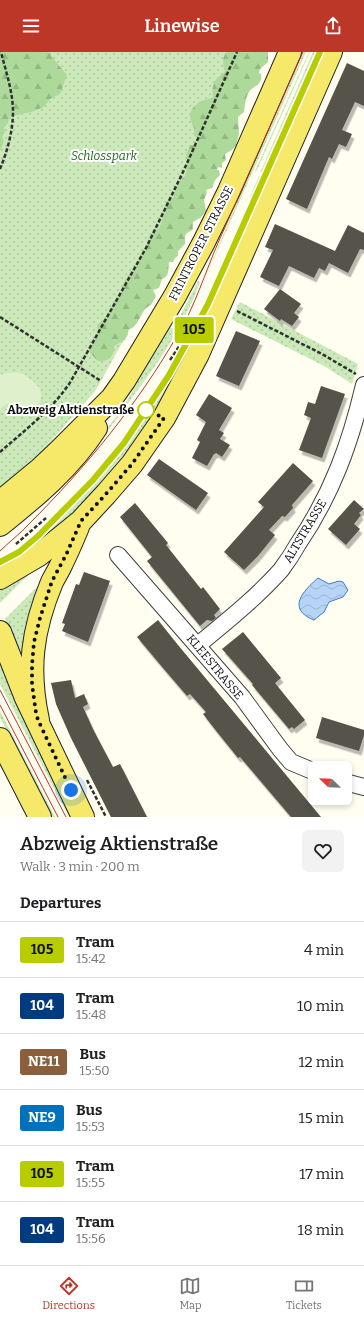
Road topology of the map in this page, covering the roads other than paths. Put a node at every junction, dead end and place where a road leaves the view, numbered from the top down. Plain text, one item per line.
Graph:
1 (290, 52) edge
2 (331, 52) edge
3 (361, 380) edge
4 (112, 398) junction
5 (0, 502) edge
6 (81, 521) junction
7 (0, 525) edge
8 (118, 555) dead end
9 (0, 578) edge
10 (0, 632) edge
11 (198, 645) junction
12 (38, 720) junction
13 (0, 739) edge
14 (308, 769) edge
15 (352, 784) edge
16 (364, 787) edge
17 (40, 817) edge
18 (83, 817) edge

1 - 4 main road, FRINTROPER STRASSE
2 - 6 main road
3 - 11 street, ALTSTRASSE
4 - 5 main road, FRINTROPER STRASSE
4 - 7 main road
6 - 9 main road
6 - 12 main road
8 - 11 street, KLEESTRASSE
10 - 12 main road
11 - 14 street, KLEESTRASSE
12 - 18 main road
13 - 17 main road
15 - 16 street

